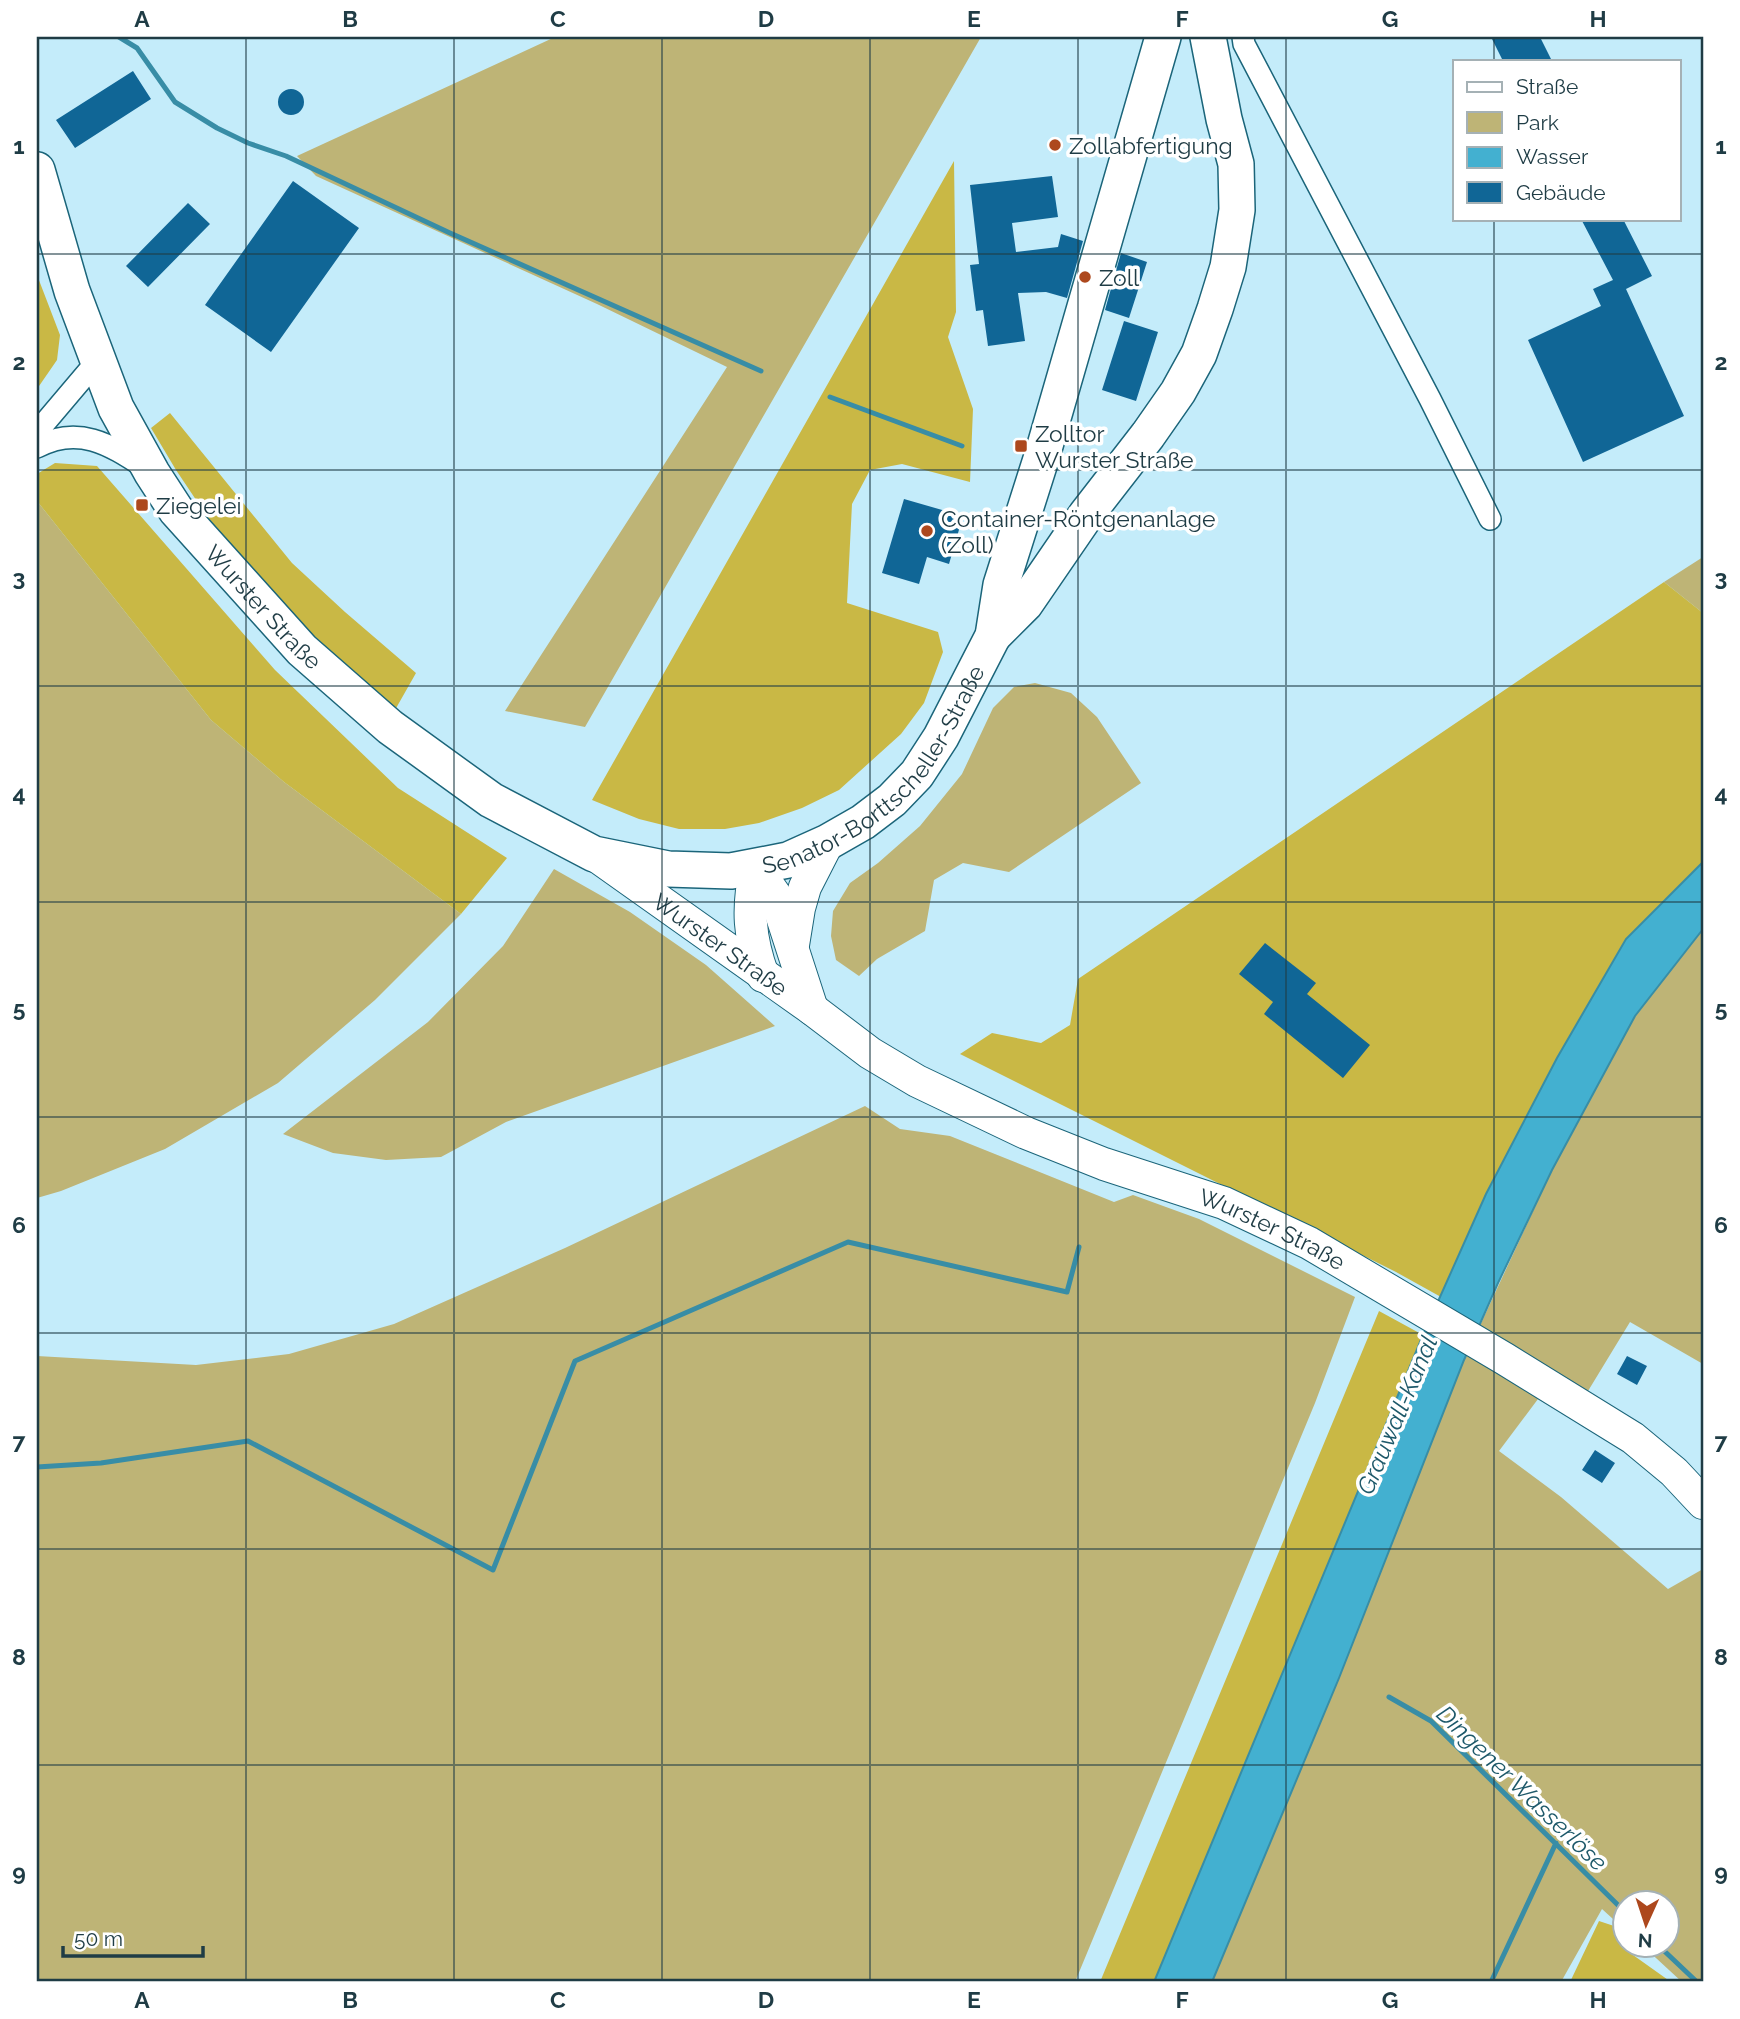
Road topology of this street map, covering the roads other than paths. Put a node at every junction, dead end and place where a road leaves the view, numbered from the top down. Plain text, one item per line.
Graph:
1 (1163, 37) edge
2 (1208, 37) edge
3 (1243, 37) edge
4 (37, 170) edge
5 (98, 360) junction
6 (37, 432) edge
7 (37, 447) edge
8 (152, 473) junction
9 (1490, 519) dead end
10 (993, 636) junction
11 (828, 842) junction
12 (594, 854) junction
13 (756, 868) junction
14 (793, 947) junction
15 (763, 976) junction
16 (812, 1009) junction
17 (1703, 1503) edge

1 - 10 main road, Senator-Borttscheller-Straße
2 - 10 main road, Senator-Borttscheller-Straße
3 - 9 street
4 - 5 main road, Wurster Straße
5 - 6 street
5 - 8 main road, Wurster Straße
7 - 8 street
8 - 12 main road, Wurster Straße
10 - 11 main road, Senator-Borttscheller-Straße
11 - 13 main road, Senator-Borttscheller-Straße
11 - 14 main road, Wurster Straße
12 - 13 main road, Wurster Straße
12 - 15 main road, Wurster Straße
13 - 14 main road, Wurster Straße
13 - 15 main road, Senator-Borttscheller-Straße
14 - 16 main road, Wurster Straße
15 - 16 main road, Wurster Straße
16 - 17 main road, Wurster Straße

